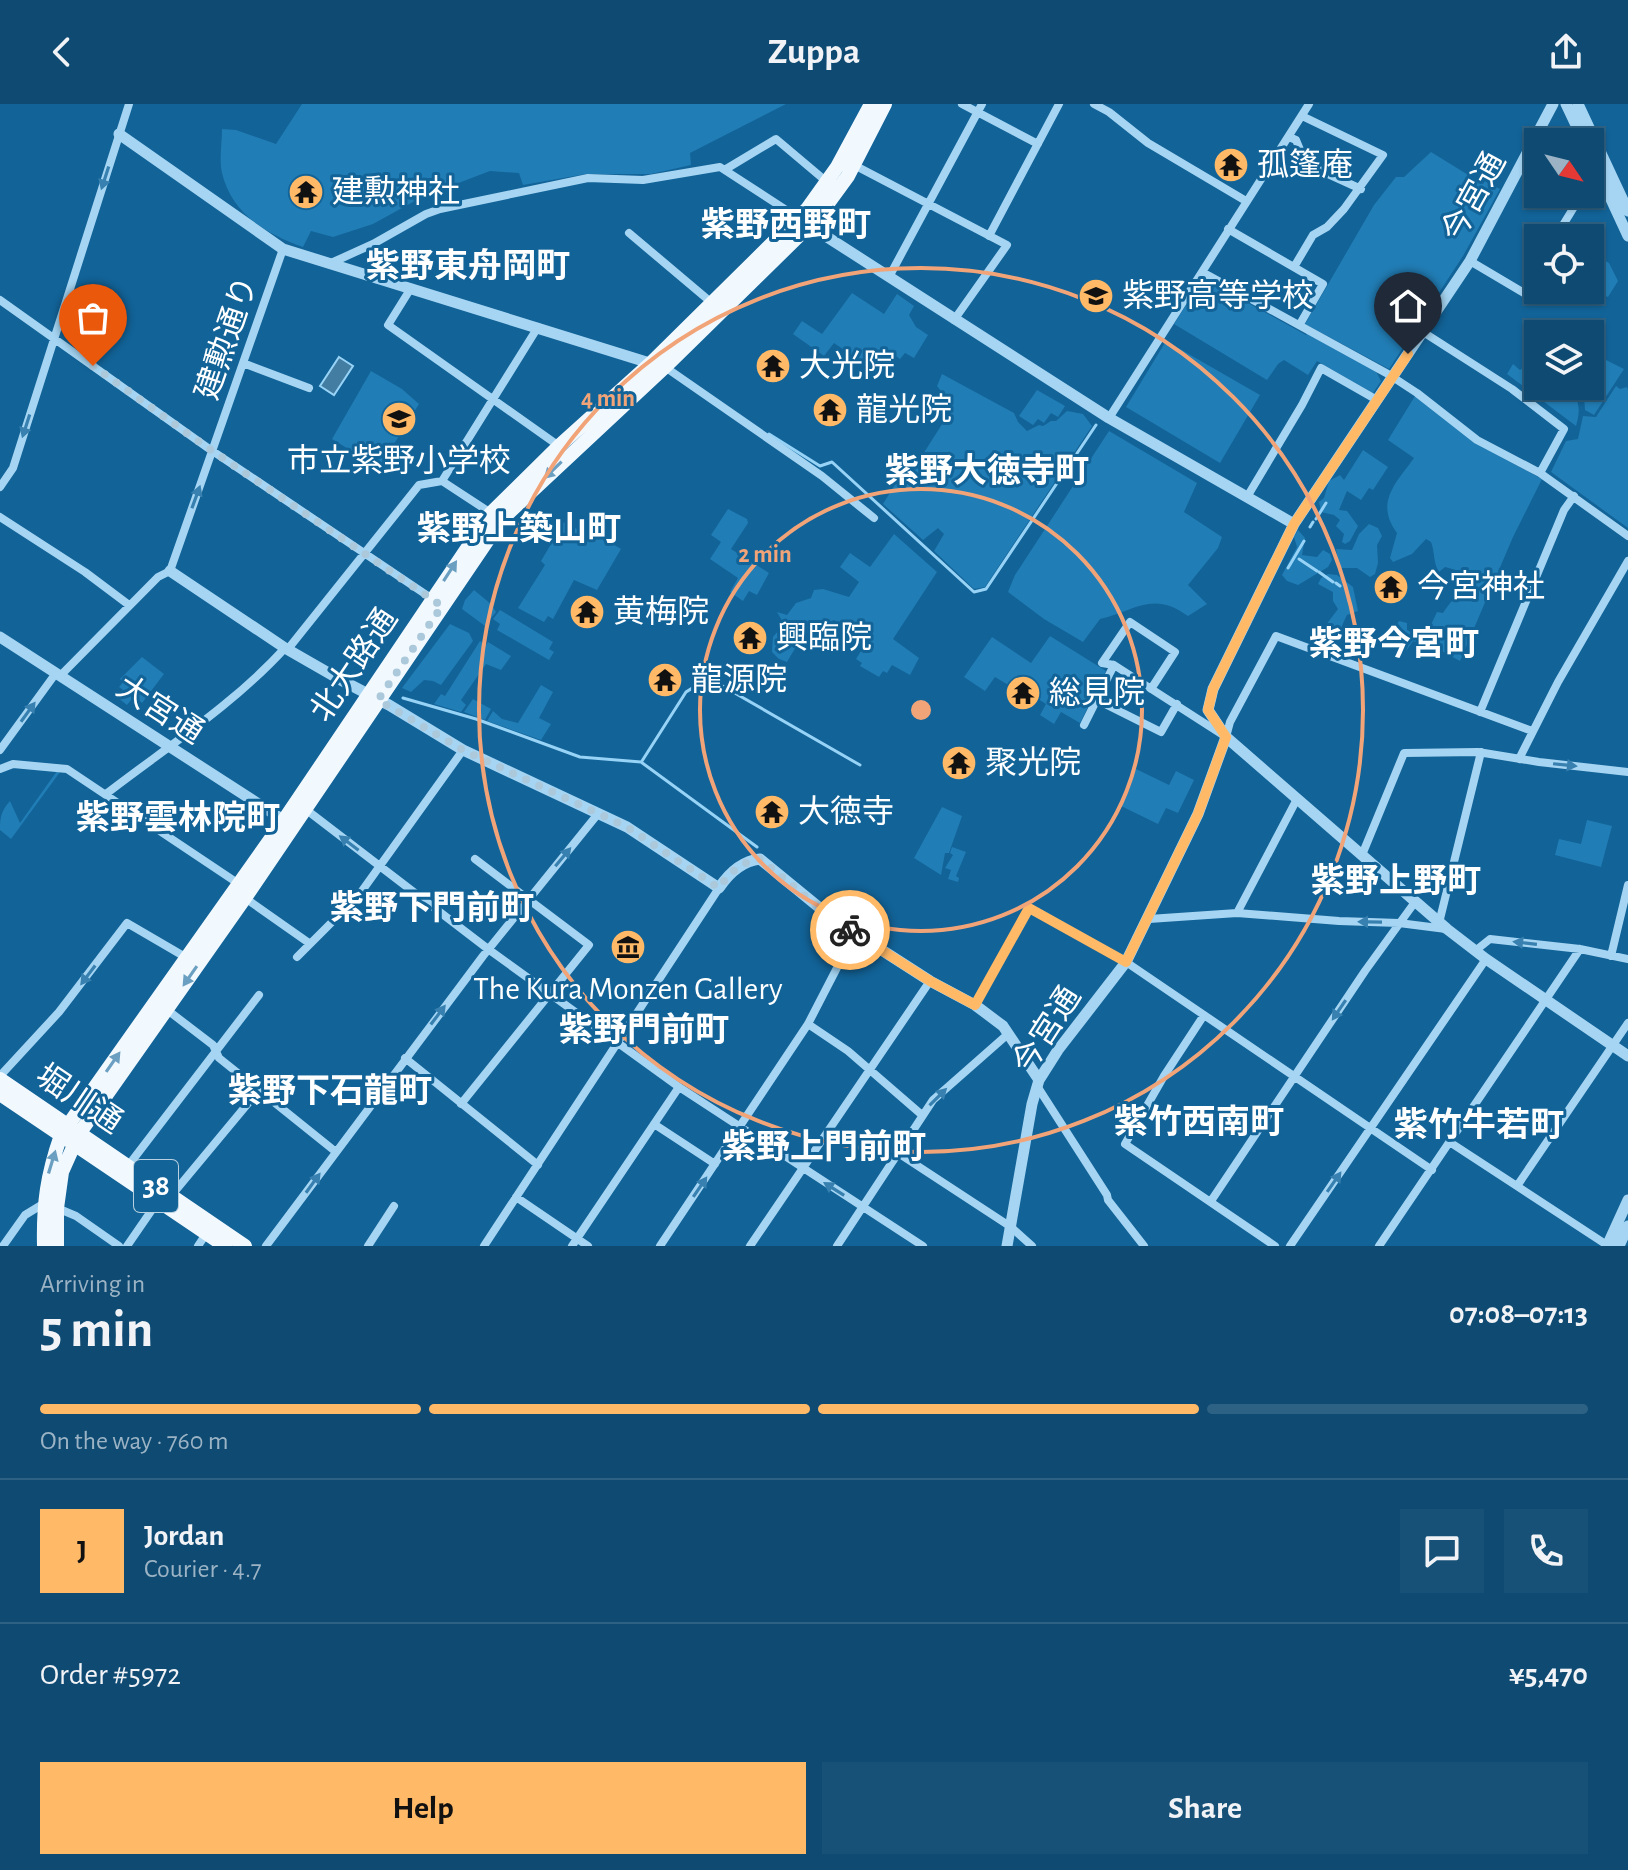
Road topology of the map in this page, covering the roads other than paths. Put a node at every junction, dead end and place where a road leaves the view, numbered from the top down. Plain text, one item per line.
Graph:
1 (129, 104) edge
2 (871, 104) edge
3 (885, 104) edge
4 (962, 104) edge
5 (1059, 104) edge
6 (1094, 104) edge
7 (1309, 104) edge
8 (1553, 104) edge
9 (1566, 104) edge
10 (1578, 104) edge
11 (980, 108) edge
12 (1112, 108) edge
13 (1302, 116) junction
14 (1577, 128) edge
15 (119, 134) junction
16 (1289, 137) junction
17 (1038, 144) junction
18 (854, 165) junction
19 (726, 169) junction
20 (1604, 175) edge
21 (1609, 182) junction
22 (827, 183) junction
23 (1604, 184) edge
24 (1361, 189) junction
25 (1246, 201) junction
26 (928, 204) junction
27 (1628, 211) edge
28 (804, 222) junction
29 (1228, 229) junction
30 (629, 233) dead end
31 (1628, 234) edge
32 (989, 236) junction
33 (283, 249) junction
34 (1470, 261) junction
35 (331, 264) junction
36 (1294, 267) junction
37 (1202, 272) junction
38 (889, 277) junction
39 (411, 288) junction
40 (1524, 293) edge
41 (0, 300) edge
42 (713, 304) junction
43 (954, 320) junction
44 (1300, 324) junction
45 (538, 327) junction
46 (1423, 332) junction
47 (54, 338) junction
48 (243, 363) junction
49 (658, 365) junction
50 (1392, 377) junction
51 (309, 388) dead end
52 (1377, 400) junction
53 (494, 401) junction
54 (1109, 418) junction
55 (559, 446) junction
56 (213, 450) junction
57 (1540, 473) junction
58 (442, 481) junction
59 (0, 487) edge
60 (1574, 496) junction
61 (1247, 497) junction
62 (491, 513) junction
63 (0, 517) edge
64 (874, 518) dead end
65 (1294, 524) junction
66 (1628, 536) edge
67 (364, 554) junction
68 (1628, 561) edge
69 (170, 571) junction
70 (437, 602) junction
71 (129, 605) junction
72 (0, 637) edge
73 (287, 648) junction
74 (1114, 665) junction
75 (58, 674) junction
76 (1151, 689) junction
77 (373, 697) junction
78 (1097, 700) junction
79 (1177, 704) junction
80 (1480, 712) junction
81 (1084, 725) dead end
82 (1532, 731) junction
83 (1226, 737) junction
84 (168, 746) junction
85 (0, 750) edge
86 (463, 750) junction
87 (1481, 752) junction
88 (1519, 759) junction
89 (0, 769) edge
90 (1628, 772) edge
91 (106, 794) junction
92 (1297, 799) junction
93 (300, 805) junction
94 (597, 815) junction
95 (288, 823) junction
96 (1362, 855) junction
97 (475, 859) dead end
98 (380, 867) junction
99 (1628, 885) edge
100 (719, 888) junction
101 (242, 891) junction
102 (528, 899) junction
103 (1415, 902) junction
104 (1237, 913) junction
105 (1149, 919) junction
106 (1399, 923) junction
107 (1443, 926) junction
108 (855, 933) junction
109 (309, 943) junction
110 (488, 949) junction
111 (1580, 949) junction
112 (1475, 951) junction
113 (1611, 956) junction
114 (297, 957) dead end
115 (187, 958) junction
116 (1486, 959) junction
117 (1628, 959) edge
118 (1126, 962) junction
119 (930, 981) junction
120 (549, 994) junction
121 (259, 995) dead end
122 (1545, 1000) junction
123 (975, 1005) junction
124 (161, 1006) junction
125 (1204, 1015) junction
126 (1628, 1023) edge
127 (808, 1024) junction
128 (1008, 1034) junction
129 (618, 1043) junction
130 (1613, 1046) junction
131 (215, 1050) junction
132 (1628, 1056) edge
133 (405, 1058) junction
134 (868, 1070) junction
135 (1294, 1077) junction
136 (0, 1078) edge
137 (1038, 1083) junction
138 (679, 1087) junction
139 (259, 1090) junction
140 (0, 1094) edge
141 (461, 1104) junction
142 (922, 1115) junction
143 (654, 1124) junction
144 (739, 1127) junction
145 (1370, 1128) junction
146 (71, 1134) junction
147 (1451, 1143) junction
148 (336, 1152) junction
149 (898, 1153) junction
150 (715, 1164) junction
151 (538, 1165) junction
152 (128, 1166) junction
153 (801, 1168) junction
154 (1432, 1170) junction
155 (1517, 1186) junction
156 (516, 1197) junction
157 (165, 1198) junction
158 (1628, 1200) edge
159 (1211, 1201) junction
160 (50, 1206) junction
161 (394, 1206) dead end
162 (863, 1207) junction
163 (1628, 1226) edge
164 (1011, 1227) junction
165 (202, 1240) edge
166 (3, 1241) edge
167 (574, 1242) edge
168 (1621, 1245) edge
169 (44, 1246) edge
170 (57, 1246) edge
171 (119, 1246) edge
172 (127, 1246) edge
173 (225, 1246) edge
174 (245, 1246) edge
175 (266, 1246) edge
176 (369, 1246) edge
177 (484, 1246) edge
178 (588, 1246) edge
179 (660, 1246) edge
180 (750, 1246) edge
181 (837, 1246) edge
182 (923, 1246) edge
183 (1007, 1246) edge
184 (1032, 1246) edge
185 (1144, 1246) edge
186 (1275, 1246) edge
187 (1290, 1246) edge
188 (1379, 1246) edge
189 (1607, 1246) edge

1 - 15 street
2 - 22 main road, 北大路通
3 - 18 main road, 北大路通
4 - 11 street
5 - 17 street
6 - 12 street
7 - 13 street
8 - 34 street, 今宮通
9 - 14 street
10 - 21 street
11 - 17 street
11 - 26 street
12 - 25 street
13 - 16 street
13 - 24 street
15 - 33 street
15 -> 47 street
16 - 24 street
16 - 25 street
17 - 32 street
18 - 26 street
18 - 28 main road, 北大路通
19 - 22 street
19 - 28 street
19 - 35 street
20 - 21 street
21 - 23 street
21 - 27 street
21 - 31 street
22 - 28 main road, 北大路通
24 - 36 street
25 - 29 street
26 - 32 street
26 - 38 street
28 - 38 street
28 - 42 main road, 北大路通
28 - 49 main road, 北大路通
29 - 36 street
29 - 37 street
30 - 42 street
32 - 43 street
33 - 35 street
33 - 48 street, 建勲通り
34 - 40 street
34 - 46 street, 今宮通
35 - 39 street
36 - 44 street
37 - 44 street
37 - 54 street
38 - 43 street
39 - 45 street
39 - 53 street
41 - 47 street
42 - 49 main road, 北大路通
43 - 54 street
44 - 50 street
45 - 49 street
45 - 53 street
46 - 50 street, 今宮通
46 - 57 street
47 - 56 street
47 -> 59 street
48 - 51 street
48 - 56 street, 建勲通り
49 - 55 main road, 北大路通
49 - 64 street
49 -> 70 main road, 北大路通
50 - 52 street, 今宮通
50 - 57 street
52 - 61 street
52 - 65 street, 今宮通
53 - 55 street
53 - 58 street
54 - 61 street
55 - 62 main road, 北大路通
56 - 67 street
69 -> 56 street, 建勲通り
57 - 60 street
58 - 62 street
58 - 67 street
60 - 66 street
60 - 80 street
61 - 65 street
70 -> 62 main road, 北大路通
63 - 71 street
65 - 83 street, 今宮通
67 - 70 street
67 - 73 street
68 - 82 street
69 - 71 street
69 - 73 street
70 - 77 main road, 北大路通
71 - 75 street
72 - 75 street, 大宮通
73 - 77 street
73 - 84 street
74 - 76 street
74 - 76 street
74 - 78 street
75 - 84 street, 大宮通
85 -> 75 street
76 - 79 street
77 - 86 street
77 - 93 main road, 北大路通
78 - 79 street
78 - 81 street
79 - 83 street
80 - 82 street
80 - 83 street
82 - 88 street
83 - 92 street
83 - 105 street, 今宮通
84 - 91 street
84 - 95 street, 大宮通
86 - 94 street
86 - 98 street
87 - 88 street
87 - 96 street
87 - 107 street
88 -> 90 street
89 - 91 street
91 - 101 street
92 - 96 street
92 - 104 street
93 - 95 main road, 北大路通
98 -> 93 street
94 - 100 street
102 -> 94 street
95 - 101 main road, 北大路通
96 - 103 street
97 - 102 street
98 - 109 street
98 - 110 street
99 - 113 street
100 - 108 street
100 - 129 street
101 - 109 street
101 - 115 main road, 北大路通
101 -> 124 main road, 北大路通
102 - 110 street
102 - 120 street
103 - 106 street
103 - 107 street
104 - 105 street
106 -> 104 street
105 - 118 street, 今宮通
106 - 107 street
106 -> 135 street
107 - 112 street
108 - 119 street
108 - 127 street
109 - 114 street
110 - 120 street
133 -> 110 street
111 -> 112 street
111 - 113 street
111 - 122 street
112 - 116 street
113 - 117 street
115 - 124 main road, 北大路通
115 -> 136 street
116 - 122 street
116 - 145 street
118 - 123 street
118 - 125 street
118 - 137 street, 今宮通
119 - 123 street
119 - 134 street
120 - 129 street
120 - 141 street
121 - 131 street
122 - 130 street
122 - 147 street
123 - 128 street
124 - 131 street
124 - 146 main road, 北大路通
125 - 135 street
125 - 159 street
126 - 130 street
127 - 134 street
127 - 144 street
128 - 137 street
142 -> 128 street
129 - 138 street
129 - 151 street
130 - 132 street
130 - 155 street
131 - 139 street
131 - 152 street
133 - 141 street
133 - 148 street
134 - 142 street
134 - 153 street
135 - 145 street
135 - 159 street
136 - 146 main road, 堀川通 / 38
137 - 164 street, 今宮通
137 - 185 street
138 - 143 street
138 - 144 street
139 - 148 street
139 - 157 street
140 - 146 main road, 堀川通 / 38
141 - 151 street
142 - 149 street
143 - 150 street
143 - 167 street
144 - 150 street
144 - 153 street
145 - 154 street
187 -> 145 street
146 - 152 main road, 堀川通 / 38
146 - 157 main road, 堀川通 / 38
146 - 160 main road, 北大路通
147 - 154 street
147 - 155 street
175 -> 148 street
149 - 162 street
149 - 164 street
179 -> 150 street
151 - 156 street
152 - 157 main road, 堀川通 / 38
162 -> 153 street
153 - 180 street
154 - 188 street
155 - 189 street
156 - 167 street
156 - 177 street
157 - 165 main road, 堀川通 / 38
157 - 172 street
157 - 174 main road, 堀川通 / 38
158 - 189 street
159 - 186 street
160 - 166 street
160 - 169 main road, 北大路通
160 - 170 main road, 北大路通
160 - 171 street
161 - 176 street
162 - 181 street
162 - 182 street
163 - 168 street
164 - 183 street, 今宮通
164 - 184 street
165 - 173 main road, 堀川通 / 38
167 - 178 street
168 - 189 street

